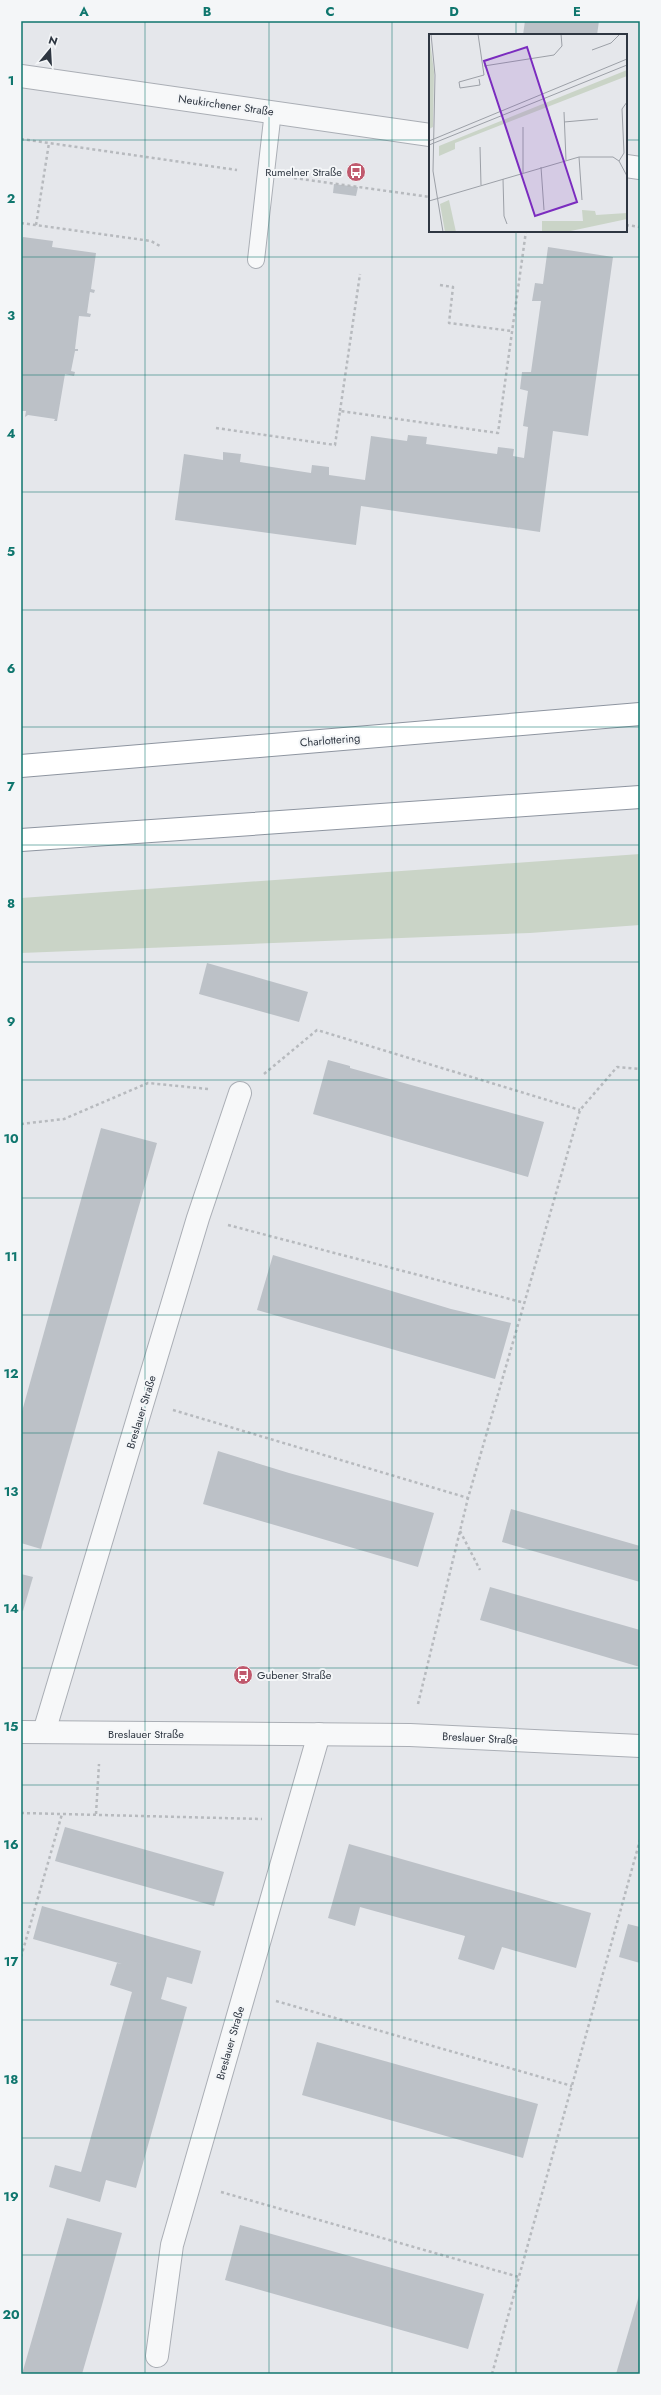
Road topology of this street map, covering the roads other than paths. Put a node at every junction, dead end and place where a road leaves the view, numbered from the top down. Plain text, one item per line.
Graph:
1 (21, 76) edge
2 (273, 111) junction
3 (429, 135) edge
4 (627, 166) edge
5 (640, 168) edge
6 (256, 260) dead end
7 (640, 714) edge
8 (21, 766) edge
9 (640, 797) edge
10 (21, 840) edge
11 (240, 1093) road end
12 (21, 1732) edge
13 (44, 1732) junction
14 (319, 1734) junction
15 (640, 1746) edge
16 (157, 2356) dead end

1 - 2 street, Neukirchener Straße
2 - 3 street, Neukirchener Straße
2 - 6 lane
4 - 5 street
7 - 8 highway, Charlottering
9 - 10 highway
11 - 13 street, Breslauer Straße
12 - 13 street, Breslauer Straße
13 - 14 street, Breslauer Straße
14 - 15 street, Breslauer Straße
14 - 16 street, Breslauer Straße

